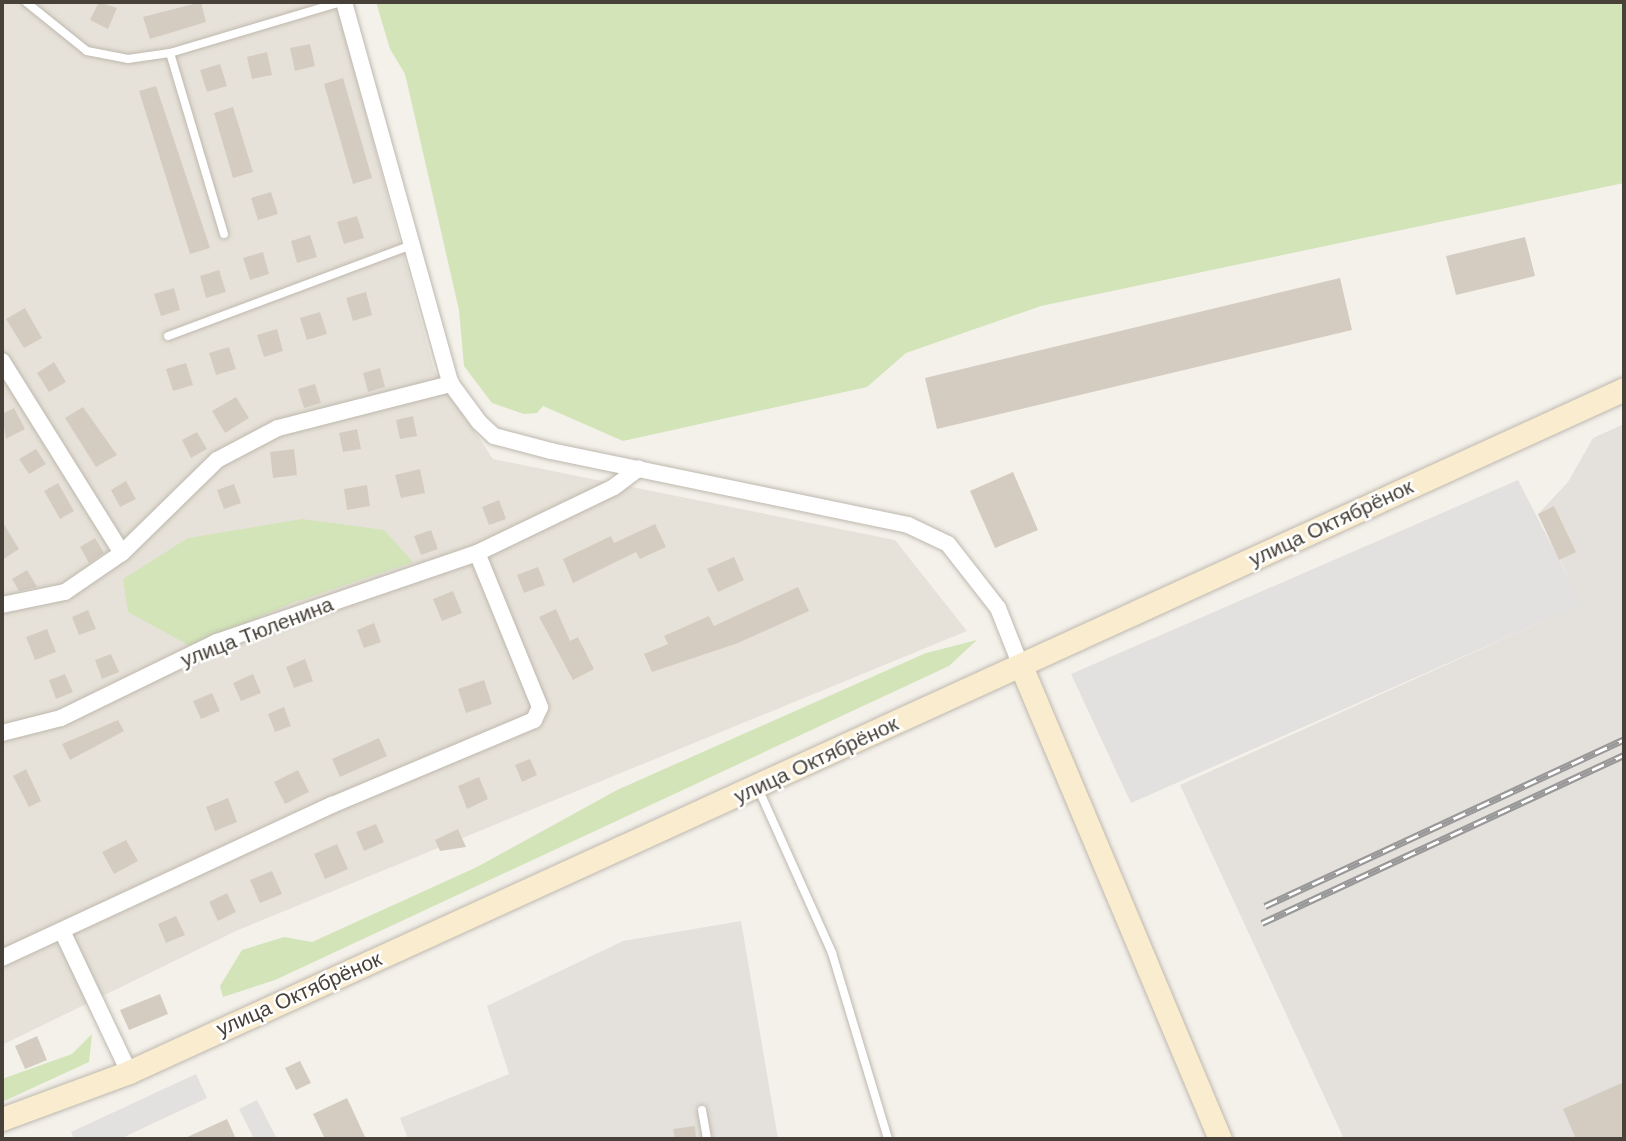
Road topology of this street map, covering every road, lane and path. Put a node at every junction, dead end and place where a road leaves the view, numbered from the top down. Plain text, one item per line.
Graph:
1 (26, 2) edge
2 (342, 2) edge
3 (170, 53) junction
4 (225, 234) dead end
5 (411, 245) junction
6 (167, 336) dead end
7 (2, 361) edge
8 (451, 384) junction
9 (1624, 389) edge
10 (639, 468) junction
11 (122, 553) junction
12 (477, 553) junction
13 (2, 605) edge
14 (1021, 666) junction
15 (2, 733) edge
16 (757, 787) junction
17 (62, 931) junction
18 (2, 958) edge
19 (129, 1072) junction
20 (702, 1110) dead end
21 (2, 1119) edge
22 (707, 1139) edge
23 (888, 1139) edge
24 (1220, 1139) edge

1 - 3 lane
2 - 3 lane
2 - 5 street
3 - 4 lane
5 - 6 lane
5 - 8 street
7 - 11 street
8 - 10 street
8 - 11 street
9 - 14 street, улица Октябрёнок
10 - 12 street, улица Тюленина
10 - 14 street
11 - 13 street
12 - 15 street, улица Тюленина
12 - 17 street
14 - 16 street, улица Октябрёнок
14 - 24 street
16 - 19 street, улица Октябрёнок
16 - 23 lane
17 - 18 street
17 - 19 street
19 - 21 street, улица Октябрёнок
20 - 22 lane

